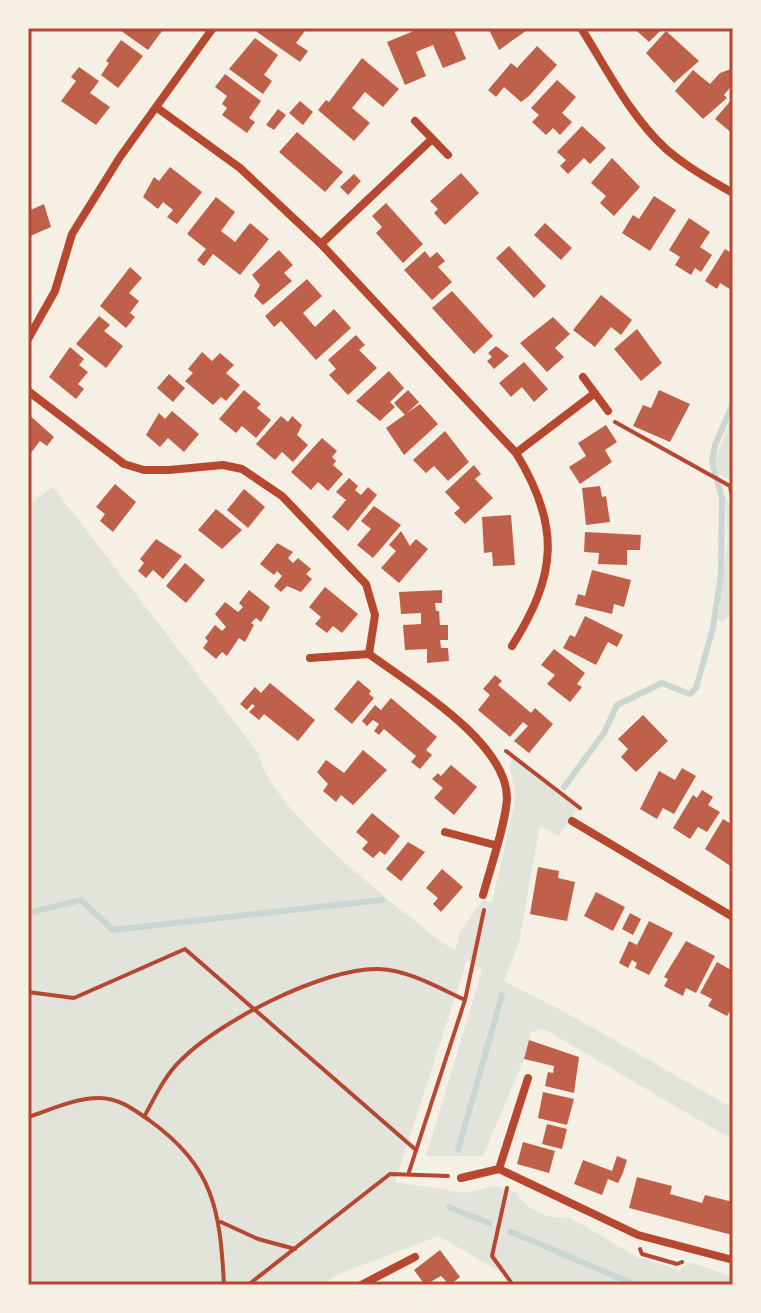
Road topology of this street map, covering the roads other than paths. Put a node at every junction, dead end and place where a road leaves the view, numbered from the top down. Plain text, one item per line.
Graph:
1 (213, 28) edge
2 (581, 28) edge
3 (156, 107) junction
4 (415, 121) dead end
5 (432, 139) junction
6 (448, 155) dead end
7 (733, 193) edge
8 (321, 244) junction
9 (28, 339) edge
10 (583, 377) dead end
11 (28, 391) edge
12 (595, 393) junction
13 (608, 411) road end
14 (516, 453) junction
15 (512, 646) dead end
16 (369, 654) junction
17 (310, 658) dead end
18 (572, 821) dead end
19 (445, 832) dead end
20 (495, 845) junction
21 (483, 895) road end
22 (733, 917) edge
23 (528, 1078) dead end
24 (499, 1169) junction
25 (461, 1178) road end
26 (415, 1257) dead end
27 (733, 1260) edge
28 (361, 1285) edge

1 - 3 street
2 - 7 street
3 - 8 street
3 - 9 street
4 - 5 street
5 - 6 street
5 - 8 street
8 - 14 street
10 - 12 street
11 - 16 street
12 - 13 street
12 - 14 street
14 - 15 street
16 - 17 street
16 - 20 street
18 - 22 street
19 - 20 street
20 - 21 street
23 - 24 street
24 - 25 street
24 - 27 street
26 - 28 street

